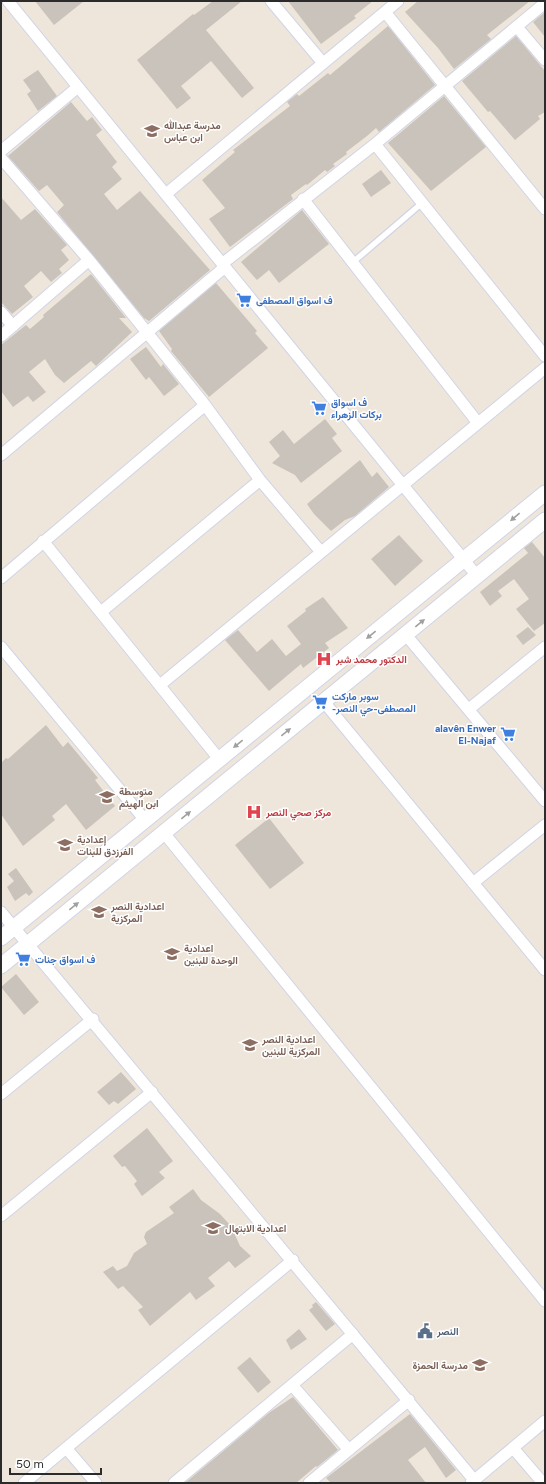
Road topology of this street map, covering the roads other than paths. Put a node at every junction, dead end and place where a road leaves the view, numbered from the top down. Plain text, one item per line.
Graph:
1 (8, 1) edge
2 (271, 1) edge
3 (398, 1) edge
4 (545, 3) edge
5 (385, 12) junction
6 (517, 27) junction
7 (545, 60) edge
8 (323, 63) junction
9 (445, 86) junction
10 (78, 87) junction
11 (375, 144) junction
12 (1, 151) edge
13 (1, 158) edge
14 (166, 194) junction
15 (303, 199) junction
16 (422, 203) junction
17 (545, 209) edge
18 (89, 260) junction
19 (352, 263) junction
20 (224, 266) junction
21 (1, 312) edge
22 (13, 326) junction
23 (146, 332) junction
24 (1, 336) edge
25 (545, 356) edge
26 (545, 368) edge
27 (205, 405) junction
28 (478, 423) junction
29 (1, 455) edge
30 (260, 480) junction
31 (401, 485) junction
32 (545, 493) edge
33 (545, 520) edge
34 (43, 541) junction
35 (480, 546) junction
36 (320, 552) junction
37 (463, 560) junction
38 (492, 564) junction
39 (477, 576) junction
40 (1, 578) edge
41 (438, 581) junction
42 (453, 596) junction
43 (101, 612) junction
44 (406, 635) junction
45 (545, 647) edge
46 (1, 648) edge
47 (160, 685) junction
48 (324, 702) junction
49 (469, 708) junction
50 (220, 759) junction
51 (545, 801) edge
52 (145, 820) junction
53 (545, 825) edge
54 (164, 833) junction
55 (473, 883) junction
56 (39, 907) junction
57 (1, 912) edge
58 (52, 924) junction
59 (13, 928) junction
60 (1, 938) edge
61 (28, 944) junction
62 (1, 948) edge
63 (4, 964) edge
64 (545, 970) edge
65 (92, 1019) junction
66 (152, 1092) junction
67 (1, 1094) edge
68 (1, 1216) edge
69 (292, 1260) junction
70 (545, 1302) edge
71 (353, 1334) junction
72 (292, 1385) junction
73 (409, 1400) junction
74 (545, 1421) edge
75 (66, 1448) junction
76 (513, 1448) junction
77 (349, 1450) junction
78 (472, 1481) edge
79 (24, 1483) edge
80 (96, 1483) edge
81 (174, 1483) edge
82 (309, 1483) edge
83 (543, 1483) edge

1 - 10 street
2 - 8 street
3 - 5 street
4 - 6 street
5 - 8 street
5 - 9 street
6 - 7 street
6 - 9 street
8 - 14 street
9 - 11 street
9 - 17 street
10 - 12 street
10 - 14 street
11 - 15 street
11 - 16 street
13 - 18 street
14 - 20 street
15 - 19 street
15 - 20 street
16 - 19 lane
16 - 25 street
18 - 22 street
18 - 23 street
19 - 28 street
20 - 23 street
20 - 31 street
21 - 22 street
22 - 24 street
23 - 27 street
23 - 29 street
26 - 28 street
27 - 30 street
27 - 34 street
28 - 31 street
30 - 36 street
30 - 43 street
31 - 36 street
31 - 37 street
32 -> 35 street
33 - 38 street
34 - 40 street
34 - 43 street
35 - 37 street
35 - 38 street
36 - 47 street
37 - 39 street
37 - 41 street
38 - 39 street
39 - 42 street
41 - 42 street
41 -> 50 street
44 -> 42 street
43 - 47 street
44 - 48 street
44 - 49 street
45 - 49 street
46 - 52 street
47 - 50 street
54 -> 48 street
48 - 55 street
49 - 51 street
50 - 52 street
52 - 56 street
53 - 55 street
58 -> 54 street
54 - 70 street
55 - 64 street
56 - 58 street
56 - 59 street
57 - 59 street
58 - 61 street
59 - 60 street
59 - 61 street
61 - 63 street
61 - 65 street
62 - 63 street
65 - 66 street
65 - 67 street
66 - 68 street
66 - 69 street
69 - 71 street
69 - 75 street
71 - 72 street
71 - 73 street
72 - 77 street
72 - 81 street
73 - 77 street
73 - 78 street
74 - 76 street
75 - 79 street
75 - 80 street
76 - 78 street
76 - 83 street
77 - 82 street

